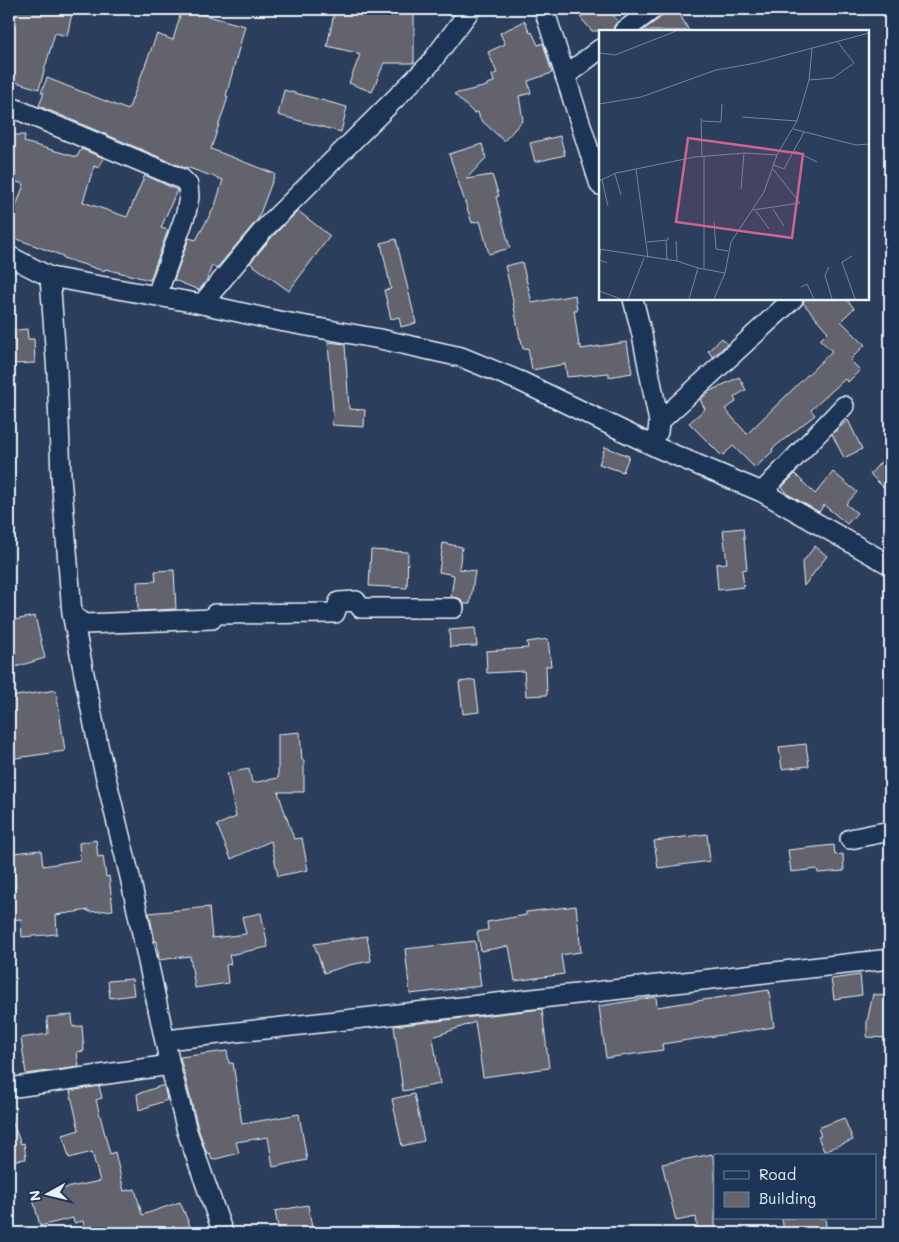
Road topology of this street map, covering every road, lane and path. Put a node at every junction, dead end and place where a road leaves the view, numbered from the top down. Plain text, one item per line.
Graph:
1 (471, 9) edge
2 (544, 9) edge
3 (653, 9) edge
4 (625, 30) edge
5 (599, 50) edge
6 (565, 76) junction
7 (9, 106) edge
8 (599, 182) edge
9 (9, 256) edge
10 (50, 277) junction
11 (157, 295) junction
12 (633, 300) edge
13 (792, 300) edge
14 (202, 304) junction
15 (844, 406) dead end
16 (659, 422) junction
17 (658, 448) junction
18 (762, 492) junction
19 (890, 565) edge
20 (454, 608) dead end
21 (72, 616) junction
22 (890, 831) edge
23 (850, 839) dead end
24 (890, 959) edge
25 (166, 1040) junction
26 (170, 1065) junction
27 (9, 1088) edge
28 (223, 1233) edge

1 - 14 street
2 - 6 street
3 - 4 street
5 - 6 street
6 - 8 street
7 - 11 street
9 - 10 street
10 - 11 street
10 - 21 street
11 - 14 street
12 - 16 street
13 - 16 street
14 - 17 street
15 - 18 street
16 - 17 street
17 - 18 street
18 - 19 street
20 - 21 street
21 - 25 street
22 - 23 street
24 - 25 street
25 - 26 street
26 - 27 street
26 - 28 street

